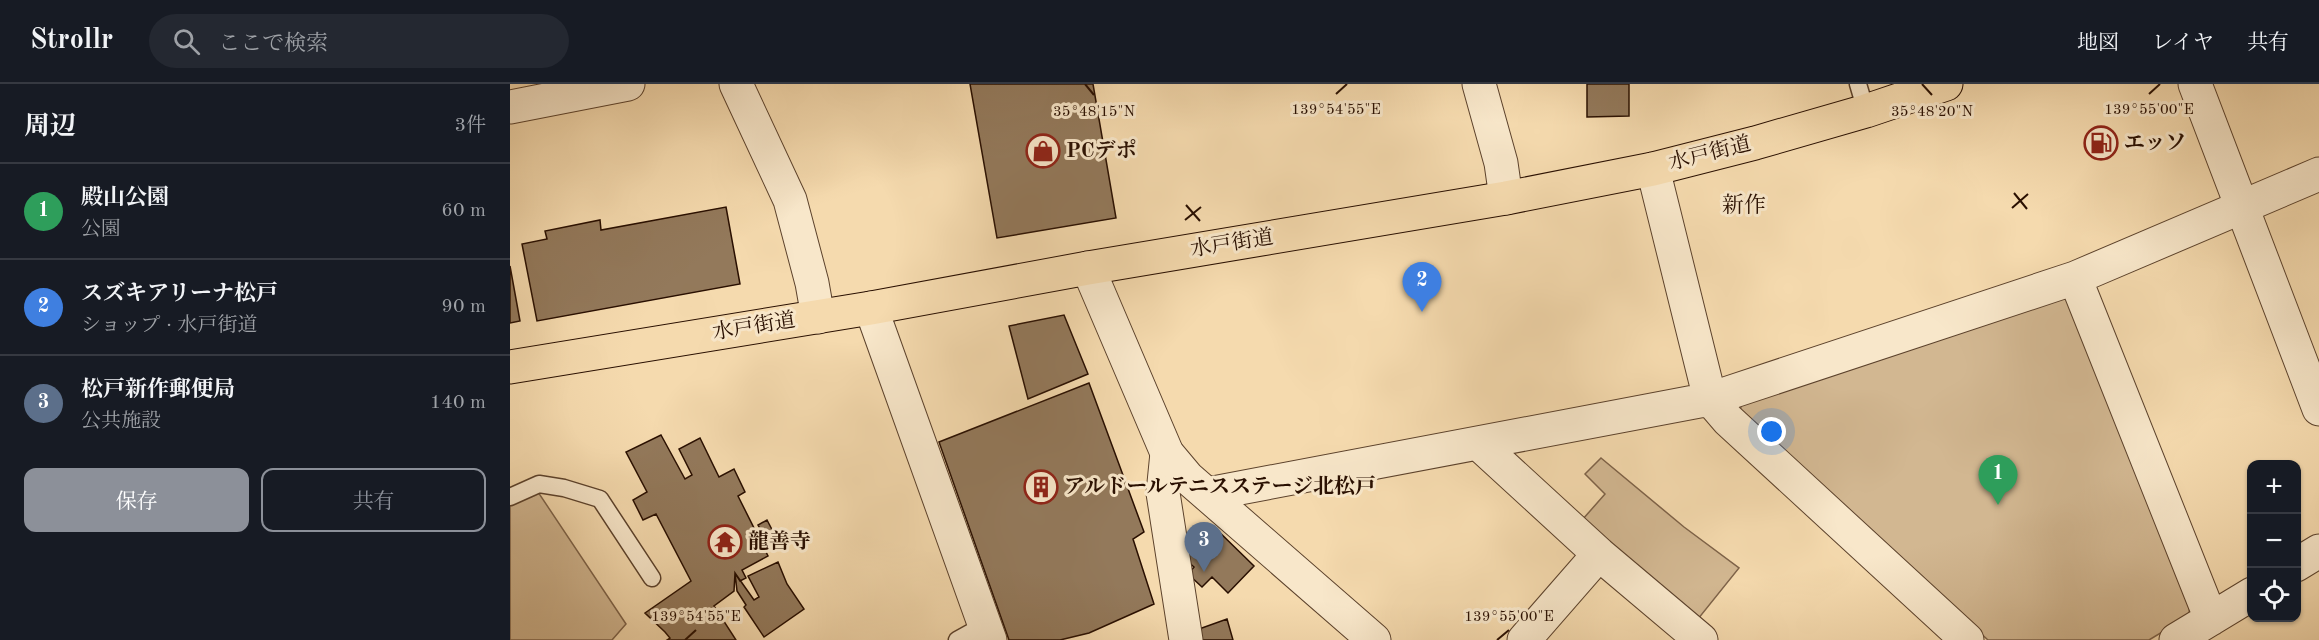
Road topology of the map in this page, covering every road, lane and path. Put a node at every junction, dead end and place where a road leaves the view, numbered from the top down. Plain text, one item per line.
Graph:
1 (628, 84) edge
2 (736, 84) edge
3 (1479, 84) edge
4 (1946, 84) edge
5 (2195, 84) edge
6 (1862, 98) edge
7 (510, 107) edge
8 (1653, 169) junction
9 (2319, 174) edge
10 (1506, 198) junction
11 (2242, 206) junction
12 (1088, 268) junction
13 (2075, 278) junction
14 (871, 308) junction
15 (818, 317) junction
16 (510, 366) edge
17 (1710, 399) junction
18 (2319, 409) edge
19 (1478, 443) junction
20 (1167, 453) junction
21 (1208, 494) junction
22 (510, 497) edge
23 (2319, 551) edge
24 (1599, 554) junction
25 (2301, 562) edge
26 (652, 578) dead end
27 (2247, 597) edge
28 (2211, 619) junction
29 (977, 635) edge
30 (1186, 640) edge
31 (1374, 640) edge
32 (1524, 640) edge
33 (1701, 640) edge
34 (1967, 640) edge
35 (2176, 640) edge

1 - 7 street
2 - 15 street
3 - 10 street
4 - 6 highway, 水戸街道
5 - 11 street
6 - 8 highway, 水戸街道
8 - 10 highway, 水戸街道
8 - 17 street
9 - 11 street
10 - 12 highway, 水戸街道
11 - 13 street
11 - 18 street
12 - 14 highway, 水戸街道
12 - 20 street
13 - 17 street
13 - 28 street
14 - 15 highway, 水戸街道
14 - 29 street
15 - 16 highway, 水戸街道
17 - 19 street
17 - 34 street
19 - 21 street
19 - 24 street
20 - 21 street
20 - 30 street
21 - 31 street
22 - 26 lane
23 - 25 street
24 - 32 street
24 - 33 street
27 - 28 street
28 - 35 street

